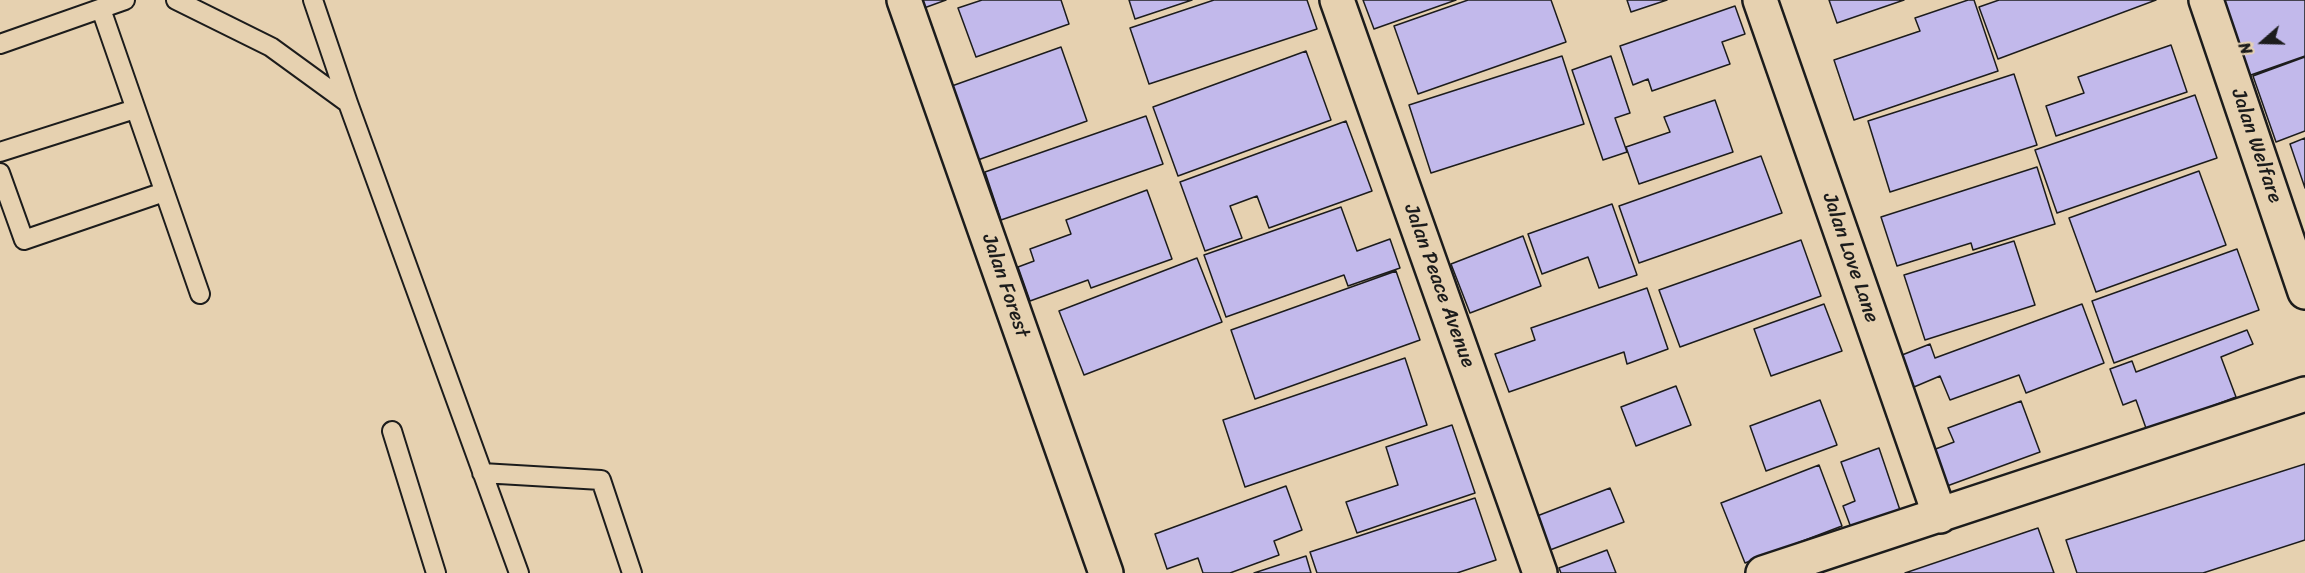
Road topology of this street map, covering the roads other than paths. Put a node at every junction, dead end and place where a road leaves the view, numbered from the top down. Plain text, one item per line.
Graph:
1 (125, 0) edge
2 (176, 0) edge
3 (313, 0) edge
4 (904, 0) edge
5 (1337, 0) edge
6 (1760, 0) edge
7 (2206, 0) edge
8 (100, 9) junction
9 (0, 44) edge
10 (348, 103) junction
11 (135, 109) junction
12 (0, 152) edge
13 (0, 173) edge
14 (164, 192) junction
15 (2305, 292) edge
16 (200, 294) dead end
17 (2305, 394) edge
18 (392, 431) dead end
19 (482, 473) junction
20 (1940, 516) junction
21 (436, 573) edge
22 (519, 573) edge
23 (632, 573) edge
24 (1106, 573) edge
25 (1540, 573) edge
26 (1763, 573) edge

1 - 8 lane
2 - 10 lane
3 - 10 lane
4 - 24 street, Jalan Forest
5 - 25 street, Jalan Peace Avenue
6 - 20 street, Jalan Love Lane
7 - 15 street, Jalan Welfare
8 - 9 lane
8 - 11 lane
10 - 19 lane
11 - 12 lane
11 - 14 lane
13 - 14 lane
14 - 16 lane
17 - 20 street
18 - 21 lane
19 - 22 lane
19 - 23 lane
20 - 26 street

